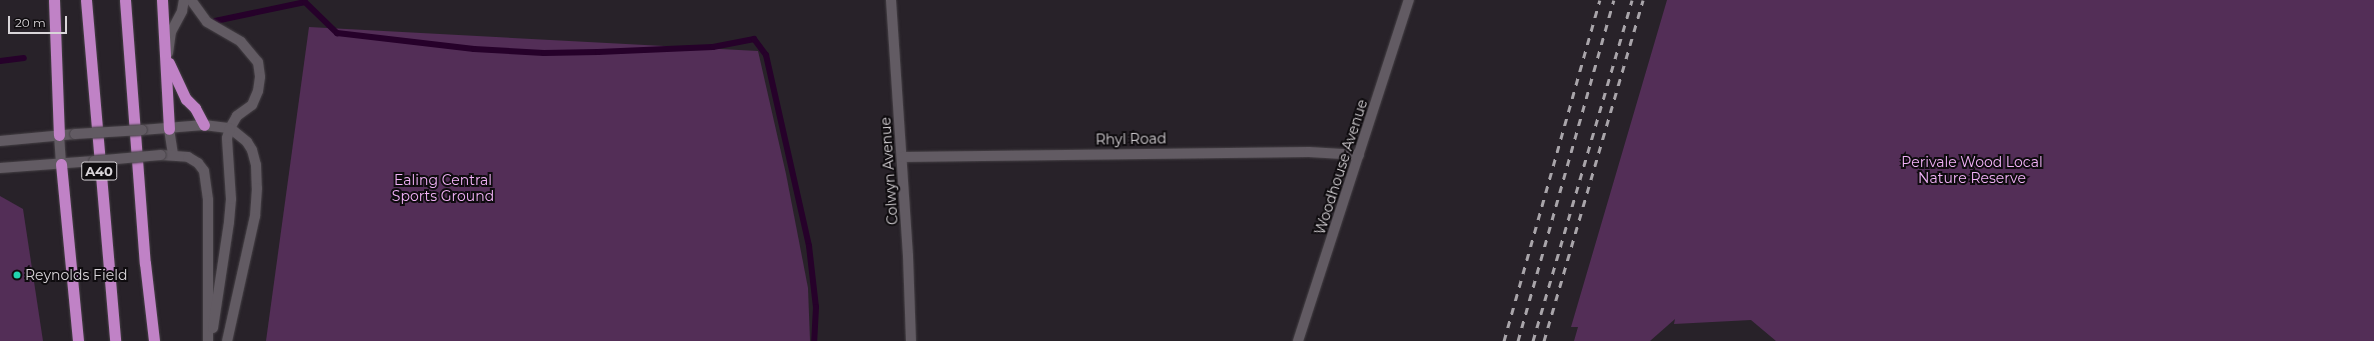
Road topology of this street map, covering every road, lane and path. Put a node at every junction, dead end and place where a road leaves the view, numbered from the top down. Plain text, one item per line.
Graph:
1 (54, 0) edge
2 (86, 0) edge
3 (125, 0) edge
4 (162, 0) edge
5 (184, 0) edge
6 (191, 0) edge
7 (891, 0) edge
8 (1409, 0) edge
9 (167, 58) junction
10 (204, 125) junction
11 (230, 128) junction
12 (164, 129) junction
13 (59, 135) junction
14 (0, 141) edge
15 (174, 154) junction
16 (1359, 155) junction
17 (902, 157) junction
18 (61, 164) junction
19 (0, 168) edge
20 (78, 341) edge
21 (115, 341) edge
22 (154, 341) edge
23 (209, 341) edge
24 (227, 341) edge
25 (911, 341) edge
26 (1298, 341) edge

1 - 13 highway
2 - 21 highway, A40
3 - 22 highway, A40
4 - 9 highway
5 - 9 street
6 - 11 street
7 - 17 street, Colwyn Avenue
8 - 16 street, Woodhouse Avenue
9 - 10 highway
9 - 12 highway
10 - 11 street
10 - 12 street
11 - 23 street
11 - 24 street
12 - 13 street, bridge
12 - 15 street
13 - 14 street
13 - 18 street
15 - 18 street, bridge
15 - 23 street
16 - 17 street, Rhyl Road
16 - 26 street, Woodhouse Avenue
17 - 25 street, Colwyn Avenue
18 - 19 street
18 - 20 highway, A40

